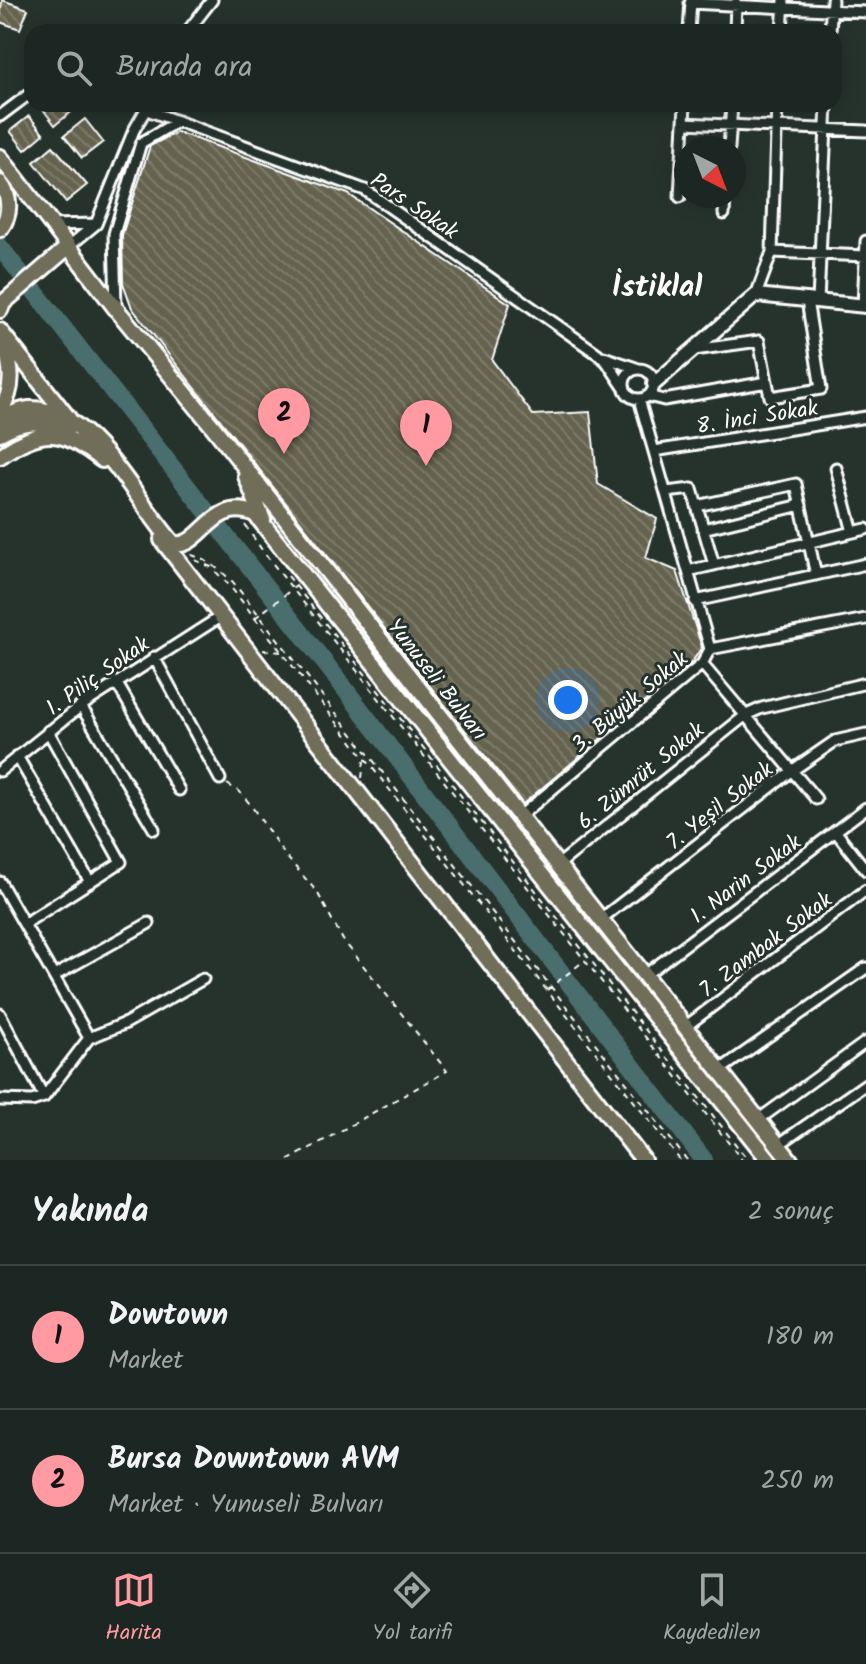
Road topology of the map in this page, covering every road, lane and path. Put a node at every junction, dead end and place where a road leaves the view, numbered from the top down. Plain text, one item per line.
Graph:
1 (212, 0) edge
2 (690, 2) edge
3 (736, 3) edge
4 (783, 4) edge
5 (832, 5) edge
6 (866, 12) edge
7 (193, 24) edge
8 (689, 24) edge
9 (735, 24) edge
10 (782, 24) edge
11 (24, 98) edge
12 (145, 112) edge
13 (159, 112) edge
14 (685, 112) edge
15 (732, 112) edge
16 (776, 112) edge
17 (827, 112) edge
18 (0, 116) edge
19 (178, 121) junction
20 (684, 123) junction
21 (731, 125) junction
22 (775, 127) junction
23 (826, 129) junction
24 (866, 131) edge
25 (683, 136) edge
26 (730, 136) edge
27 (0, 157) edge
28 (0, 183) edge
29 (724, 208) edge
30 (724, 214) dead end
31 (96, 224) junction
32 (51, 225) junction
33 (0, 229) edge
34 (866, 241) edge
35 (68, 247) junction
36 (772, 252) junction
37 (820, 255) junction
38 (866, 256) edge
39 (756, 295) junction
40 (812, 301) junction
41 (1, 306) edge
42 (864, 306) edge
43 (117, 310) junction
44 (0, 331) edge
45 (694, 350) junction
46 (598, 354) junction
47 (639, 368) junction
48 (767, 382) junction
49 (625, 389) junction
50 (647, 393) junction
51 (0, 411) edge
52 (866, 417) edge
53 (0, 419) edge
54 (74, 426) junction
55 (0, 433) edge
56 (88, 443) junction
57 (654, 451) junction
58 (0, 456) edge
59 (236, 456) junction
60 (102, 460) junction
61 (836, 468) dead end
62 (666, 492) junction
63 (801, 505) junction
64 (697, 506) junction
65 (231, 510) junction
66 (265, 524) junction
67 (703, 529) junction
68 (866, 529) edge
69 (853, 532) junction
70 (188, 540) junction
71 (809, 543) junction
72 (866, 564) edge
73 (714, 565) junction
74 (688, 571) junction
75 (816, 575) junction
76 (296, 586) dead end
77 (289, 592) dead end
78 (695, 601) junction
79 (259, 616) junction
80 (220, 617) junction
81 (866, 619) edge
82 (710, 649) junction
83 (154, 657) junction
84 (702, 664) junction
85 (116, 682) junction
86 (866, 683) edge
87 (81, 706) junction
88 (746, 715) junction
89 (48, 731) junction
90 (866, 734) edge
91 (17, 756) junction
92 (793, 770) junction
93 (0, 771) edge
94 (220, 779) joint
95 (179, 790) dead end
96 (816, 799) dead end
97 (866, 808) edge
98 (519, 817) junction
99 (154, 829) dead end
100 (836, 832) junction
101 (558, 865) junction
102 (866, 870) edge
103 (0, 882) edge
104 (90, 882) junction
105 (866, 890) edge
106 (601, 919) junction
107 (149, 923) dead end
108 (24, 924) junction
109 (589, 956) junction
110 (584, 960) junction
111 (866, 968) edge
112 (645, 975) junction
113 (54, 976) junction
114 (203, 979) dead end
115 (551, 987) junction
116 (547, 990) junction
117 (0, 1014) edge
118 (685, 1027) junction
119 (89, 1038) junction
120 (866, 1042) edge
121 (720, 1070) junction
122 (866, 1084) edge
123 (44, 1097) junction
124 (0, 1100) edge
125 (758, 1120) junction
126 (778, 1145) junction
127 (289, 1160) edge
128 (643, 1160) edge
129 (680, 1160) edge
130 (687, 1160) edge
131 (742, 1160) edge
132 (748, 1160) edge
133 (769, 1160) edge
134 (790, 1160) edge

1 - 7 street
2 - 3 street
2 - 8 street
3 - 4 street
3 - 9 street
4 - 5 street
4 - 10 street
5 - 6 street
11 - 18 street
12 - 31 street
13 - 19 street, Pars Sokak
14 - 20 street
15 - 21 street
16 - 22 street
17 - 23 street
19 - 43 street
19 - 46 street, Pars Sokak
20 - 21 street
20 - 25 street
21 - 22 street
21 - 26 street
22 - 23 street
22 - 36 street
23 - 24 street
23 - 37 street
27 - 32 main road, Yunuseli Bulvarı
28 - 33 main road
29 - 30 street
31 - 32 street
31 - 35 street
32 - 35 main road, Yunuseli Bulvarı
34 - 38 street
35 - 41 main road
35 - 43 main road, Yunuseli Bulvarı
36 - 37 street
36 - 39 street
37 - 38 street
37 - 40 street
38 - 42 street
39 - 40 street
39 - 45 street
40 - 42 street
40 - 48 street
43 - 59 main road, Yunuseli Bulvarı
44 - 51 main road
44 - 54 main road
45 - 48 street
45 - 50 street
46 - 47 street
46 - 49 street
47 - 49 street
47 - 50 street
48 - 50 street
49 - 50 street
50 - 57 street
52 - 57 street, 8. İnci Sokak
53 - 54 main road
54 - 56 main road
54 - 70 main road
55 - 56 main road
56 - 60 main road
57 - 62 street
58 - 60 main road
59 - 66 main road
59 - 98 main road, Yunuseli Bulvarı
60 - 80 main road
61 - 69 street
62 - 64 street
62 - 74 street
63 - 64 street
63 - 67 street
63 - 71 street
64 - 67 street
65 - 66 main road
65 - 70 main road
65 - 110 path
66 - 133 main road, Yunuseli Bulvarı
67 - 73 street
68 - 69 street
69 - 71 street
70 - 79 path
71 - 73 street
71 - 75 street
72 - 75 street
73 - 74 street
74 - 78 street
75 - 78 street
76 - 109 path
77 - 79 path
78 - 82 street
79 - 115 path
79 - 116 path
80 - 83 street, 1. Piliç Sokak
80 - 128 main road
81 - 82 street, 3. Büyük Sokak
82 - 84 street, 3. Büyük Sokak
83 - 85 street, 1. Piliç Sokak
83 - 94 street
84 - 88 street
84 - 98 street, 3. Büyük Sokak
85 - 87 street, 1. Piliç Sokak
85 - 95 street
86 - 88 street
87 - 89 street, 1. Piliç Sokak
87 - 99 street
88 - 92 street
88 - 101 street, 6. Zümrüt Sokak
89 - 91 street, 1. Piliç Sokak
89 - 104 street
90 - 92 street, 7. Yeşil Sokak
91 - 93 street, 1. Piliç Sokak
91 - 104 street
92 - 96 street
92 - 106 street, 7. Yeşil Sokak
94 - 127 path
97 - 100 street, 1. Narin Sokak
98 - 101 main road, Yunuseli Bulvarı
100 - 102 street
100 - 112 street, 1. Narin Sokak
101 - 106 main road, Yunuseli Bulvarı
103 - 108 street
104 - 108 street
105 - 118 street, 7. Zambak Sokak
106 - 112 main road, Yunuseli Bulvarı
107 - 113 street
108 - 113 street
109 - 110 path
109 - 132 path
110 - 115 path
110 - 131 path
111 - 121 street
112 - 118 main road, Yunuseli Bulvarı
113 - 119 street
114 - 119 street
115 - 116 path
115 - 130 path
116 - 129 path
117 - 123 street
118 - 121 main road, Yunuseli Bulvarı
119 - 123 street
120 - 125 street
121 - 125 main road, Yunuseli Bulvarı
122 - 126 street
123 - 124 street
125 - 126 main road, Yunuseli Bulvarı
126 - 134 main road, Yunuseli Bulvarı

